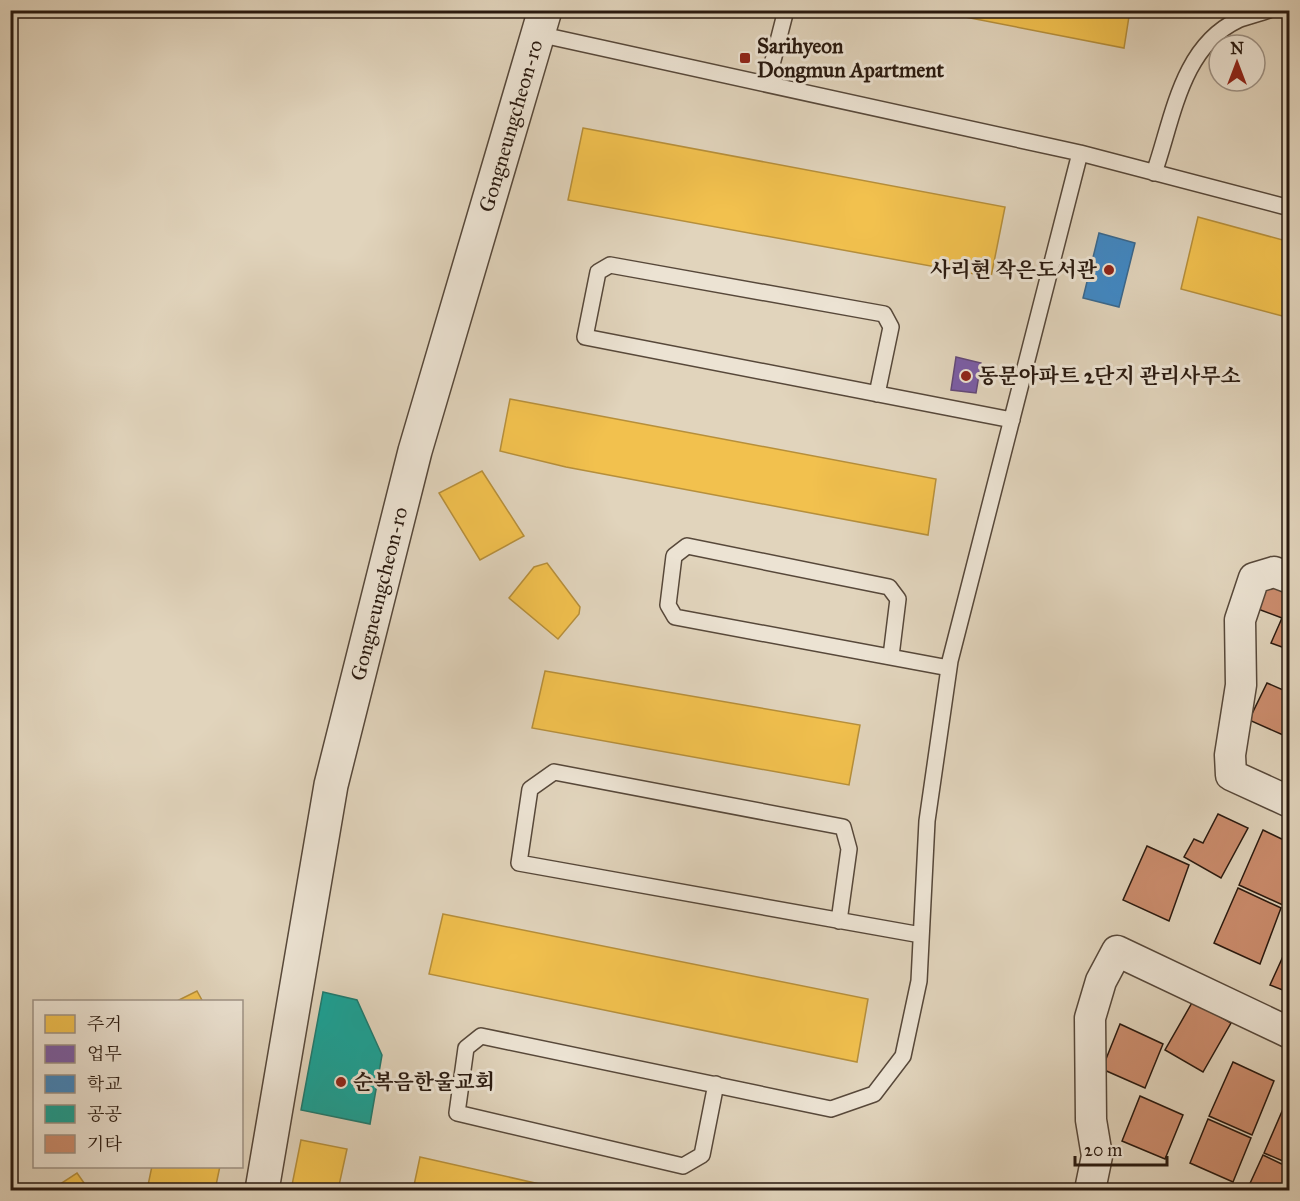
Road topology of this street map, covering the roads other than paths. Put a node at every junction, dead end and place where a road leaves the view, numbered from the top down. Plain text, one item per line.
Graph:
1 (786, 10) edge
2 (1269, 10) edge
3 (542, 22) edge
4 (767, 84) junction
5 (1080, 153) junction
6 (1154, 173) junction
7 (1290, 208) edge
8 (877, 394) junction
9 (1012, 420) junction
10 (1290, 578) edge
11 (891, 656) junction
12 (949, 668) junction
13 (1290, 802) edge
14 (839, 921) junction
15 (921, 935) junction
16 (1290, 1033) edge
17 (716, 1084) junction
18 (262, 1191) edge
19 (1090, 1191) edge

1 - 4 lane
2 - 6 lane
3 - 4 lane
3 - 18 street, Gongneungcheon-ro
4 - 5 lane
5 - 6 lane
5 - 9 lane
6 - 7 lane
8 - 8 lane
8 - 9 lane
9 - 12 lane
10 - 13 street
11 - 11 lane
11 - 12 lane
12 - 15 lane
14 - 14 lane
14 - 15 lane
15 - 17 lane
16 - 19 street
17 - 17 lane

